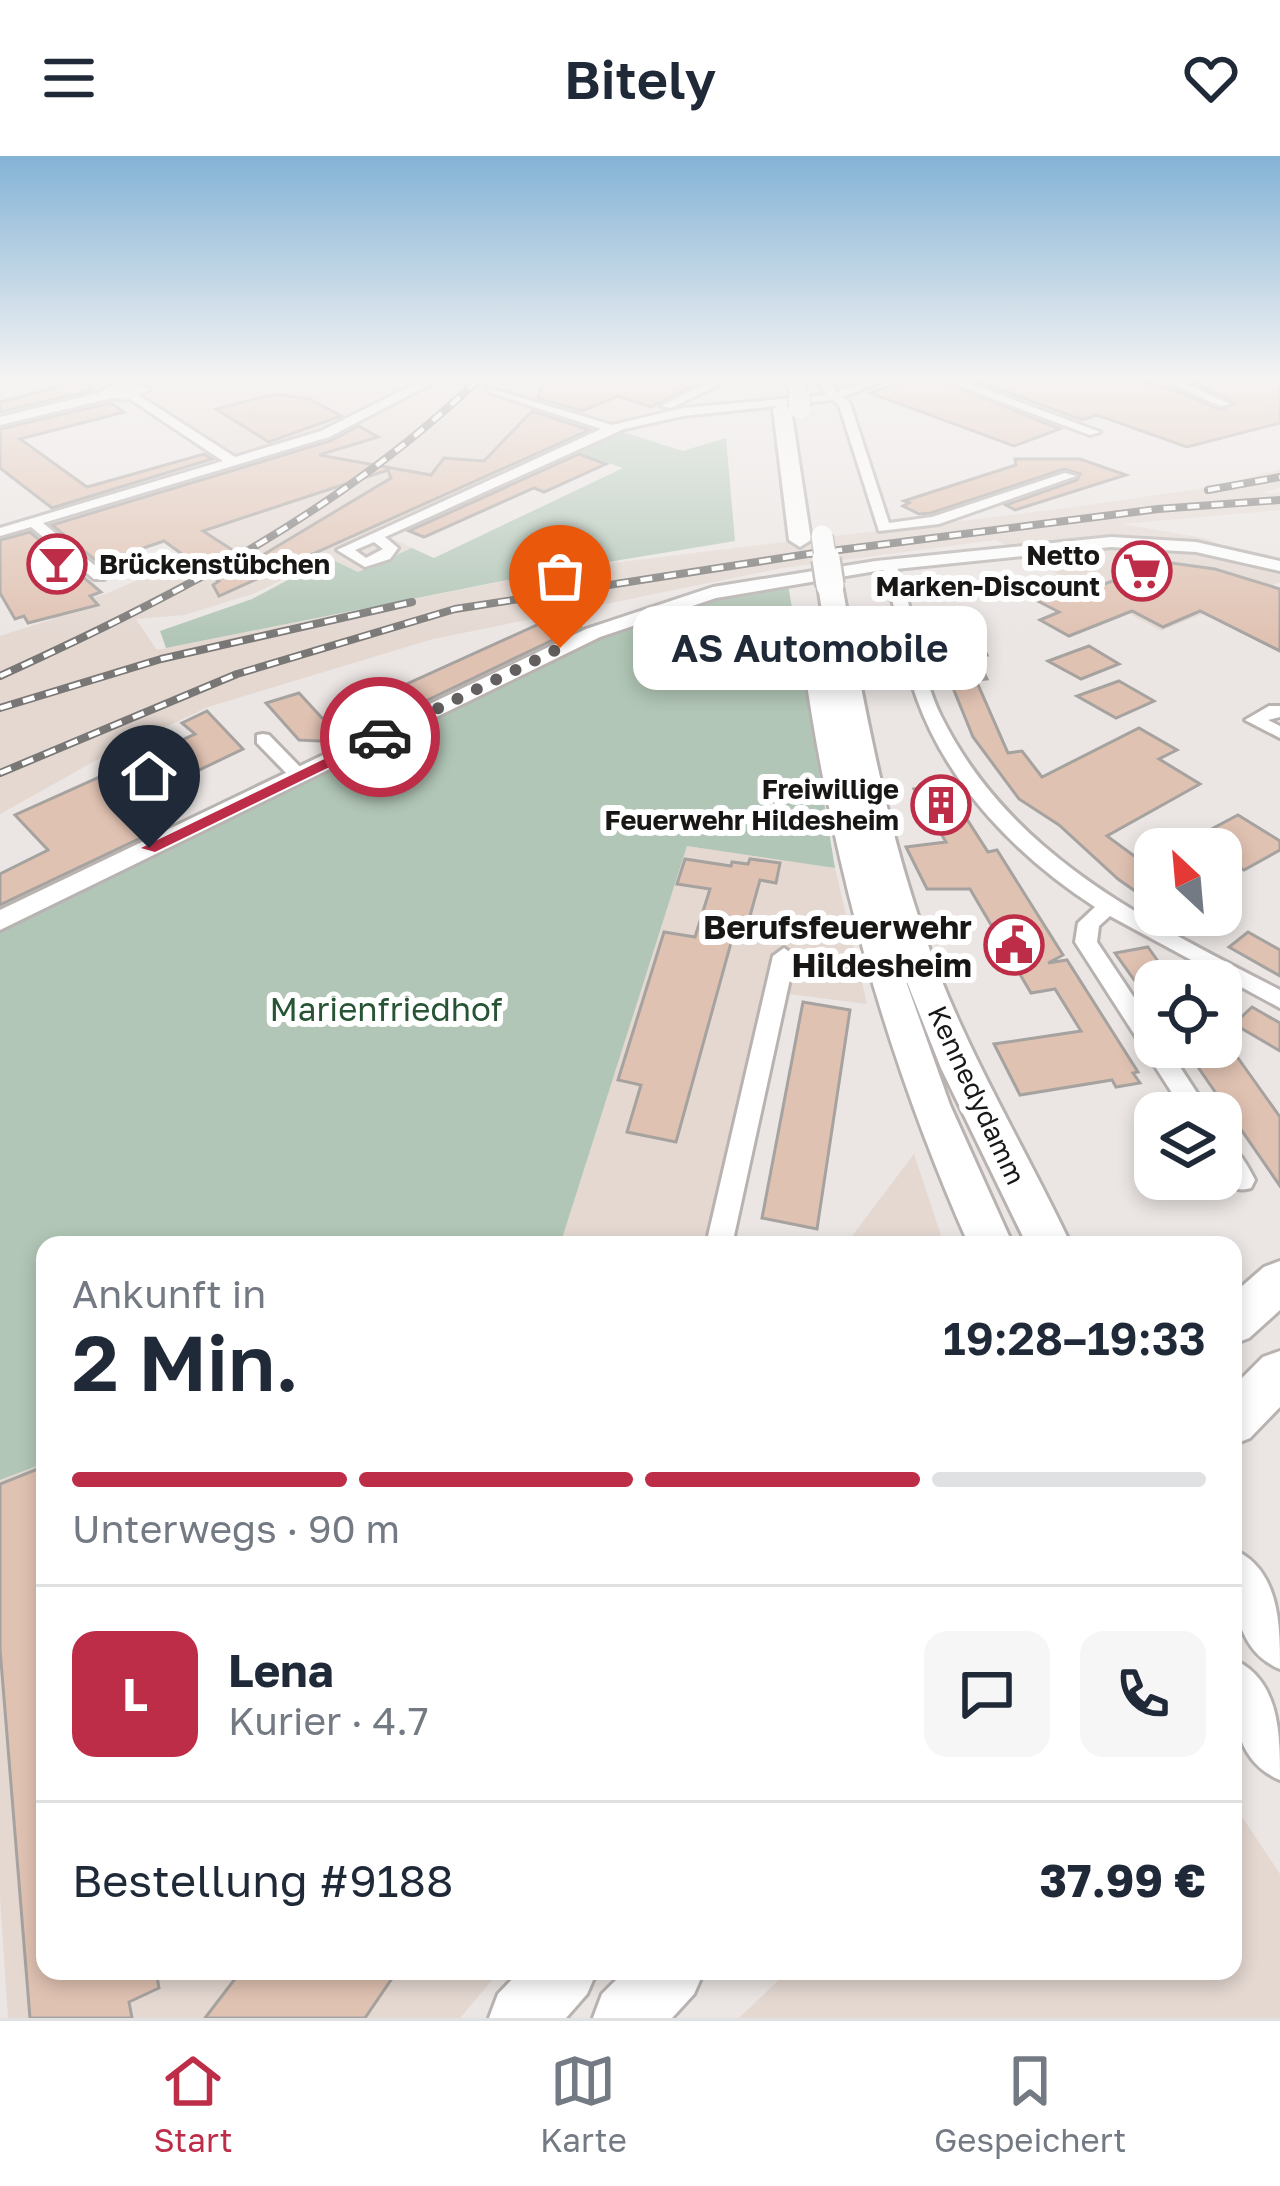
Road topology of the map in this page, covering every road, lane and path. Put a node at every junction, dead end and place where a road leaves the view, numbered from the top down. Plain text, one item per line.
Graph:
1 (221, 466) edge
2 (530, 466) edge
3 (800, 466) edge
4 (864, 466) edge
5 (1070, 476) dead end
6 (34, 523) junction
7 (0, 532) edge
8 (375, 536) dead end
9 (1276, 562) edge
10 (889, 565) junction
11 (99, 576) dead end
12 (818, 586) junction
13 (1280, 712) edge
14 (1280, 734) edge
15 (263, 739) dead end
16 (299, 776) junction
17 (1110, 905) junction
18 (0, 921) edge
19 (784, 956) dead end
20 (1280, 1000) edge
21 (1184, 1092) edge
22 (721, 1236) edge
23 (984, 1236) edge
24 (1044, 1236) edge
25 (1280, 1281) edge
26 (1242, 1315) edge
27 (1280, 1373) edge
28 (1242, 1411) edge
29 (1242, 1585) edge
30 (1280, 1646) edge
31 (1242, 1702) edge
32 (1280, 1755) edge
33 (556, 1980) edge
34 (662, 1980) edge
35 (522, 2018) edge
36 (626, 2018) edge

1 - 6 street
2 - 8 street
3 - 12 main road, Kennedydamm
4 - 5 street
6 - 7 street
6 - 11 street
9 - 10 street
10 - 16 street
10 - 17 street
12 - 23 main road, Kennedydamm
12 - 24 main road, Kennedydamm
13 - 14 street
15 - 16 street
16 - 18 street
17 - 20 street
17 - 21 street
19 - 22 street
25 - 26 main road
27 - 28 main road
29 - 30 main road
31 - 32 main road
33 - 35 main road
34 - 36 main road

